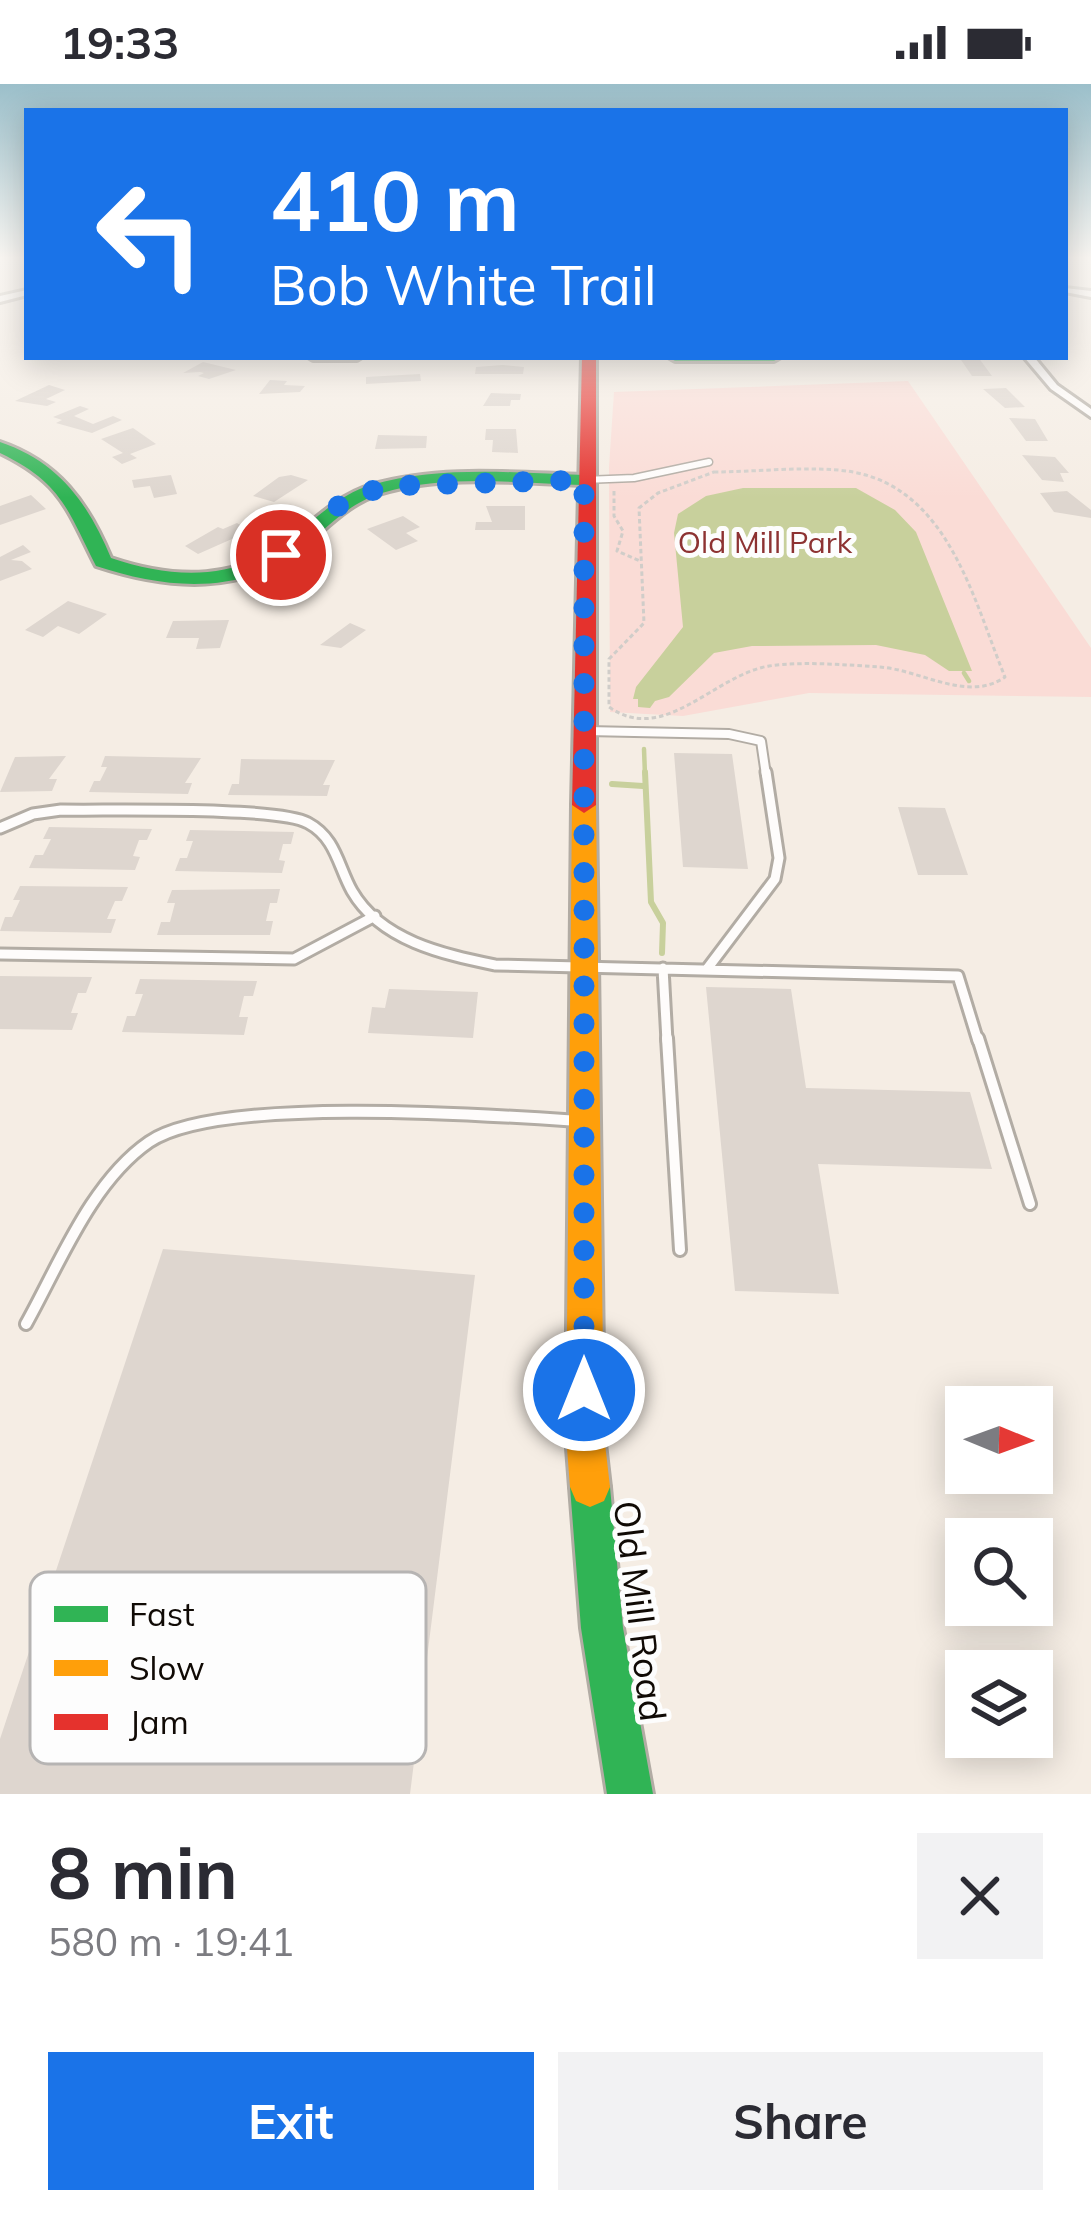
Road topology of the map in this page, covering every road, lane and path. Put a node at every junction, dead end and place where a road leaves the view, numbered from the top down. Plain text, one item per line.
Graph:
1 (589, 360) edge
2 (1031, 360) edge
3 (1091, 414) edge
4 (0, 447) edge
5 (709, 462) dead end
6 (598, 480) junction
7 (640, 561) junction
8 (583, 731) junction
9 (0, 828) edge
10 (376, 916) junction
11 (0, 954) edge
12 (582, 967) junction
13 (663, 968) junction
14 (707, 969) junction
15 (584, 1122) junction
16 (1030, 1204) dead end
17 (680, 1250) dead end
18 (26, 1324) dead end
19 (630, 1794) edge

1 - 6 street, Old Mill Road
2 - 3 street
4 - 6 street
5 - 6 lane
6 - 7 path
6 - 8 street, Old Mill Road
7 - 7 path
8 - 12 street, Old Mill Road
8 - 14 lane
9 - 10 lane
10 - 11 lane
10 - 12 lane
12 - 13 lane
12 - 15 street, Old Mill Road
13 - 14 lane
13 - 17 lane
14 - 16 lane
15 - 18 lane
15 - 19 street, Old Mill Road

